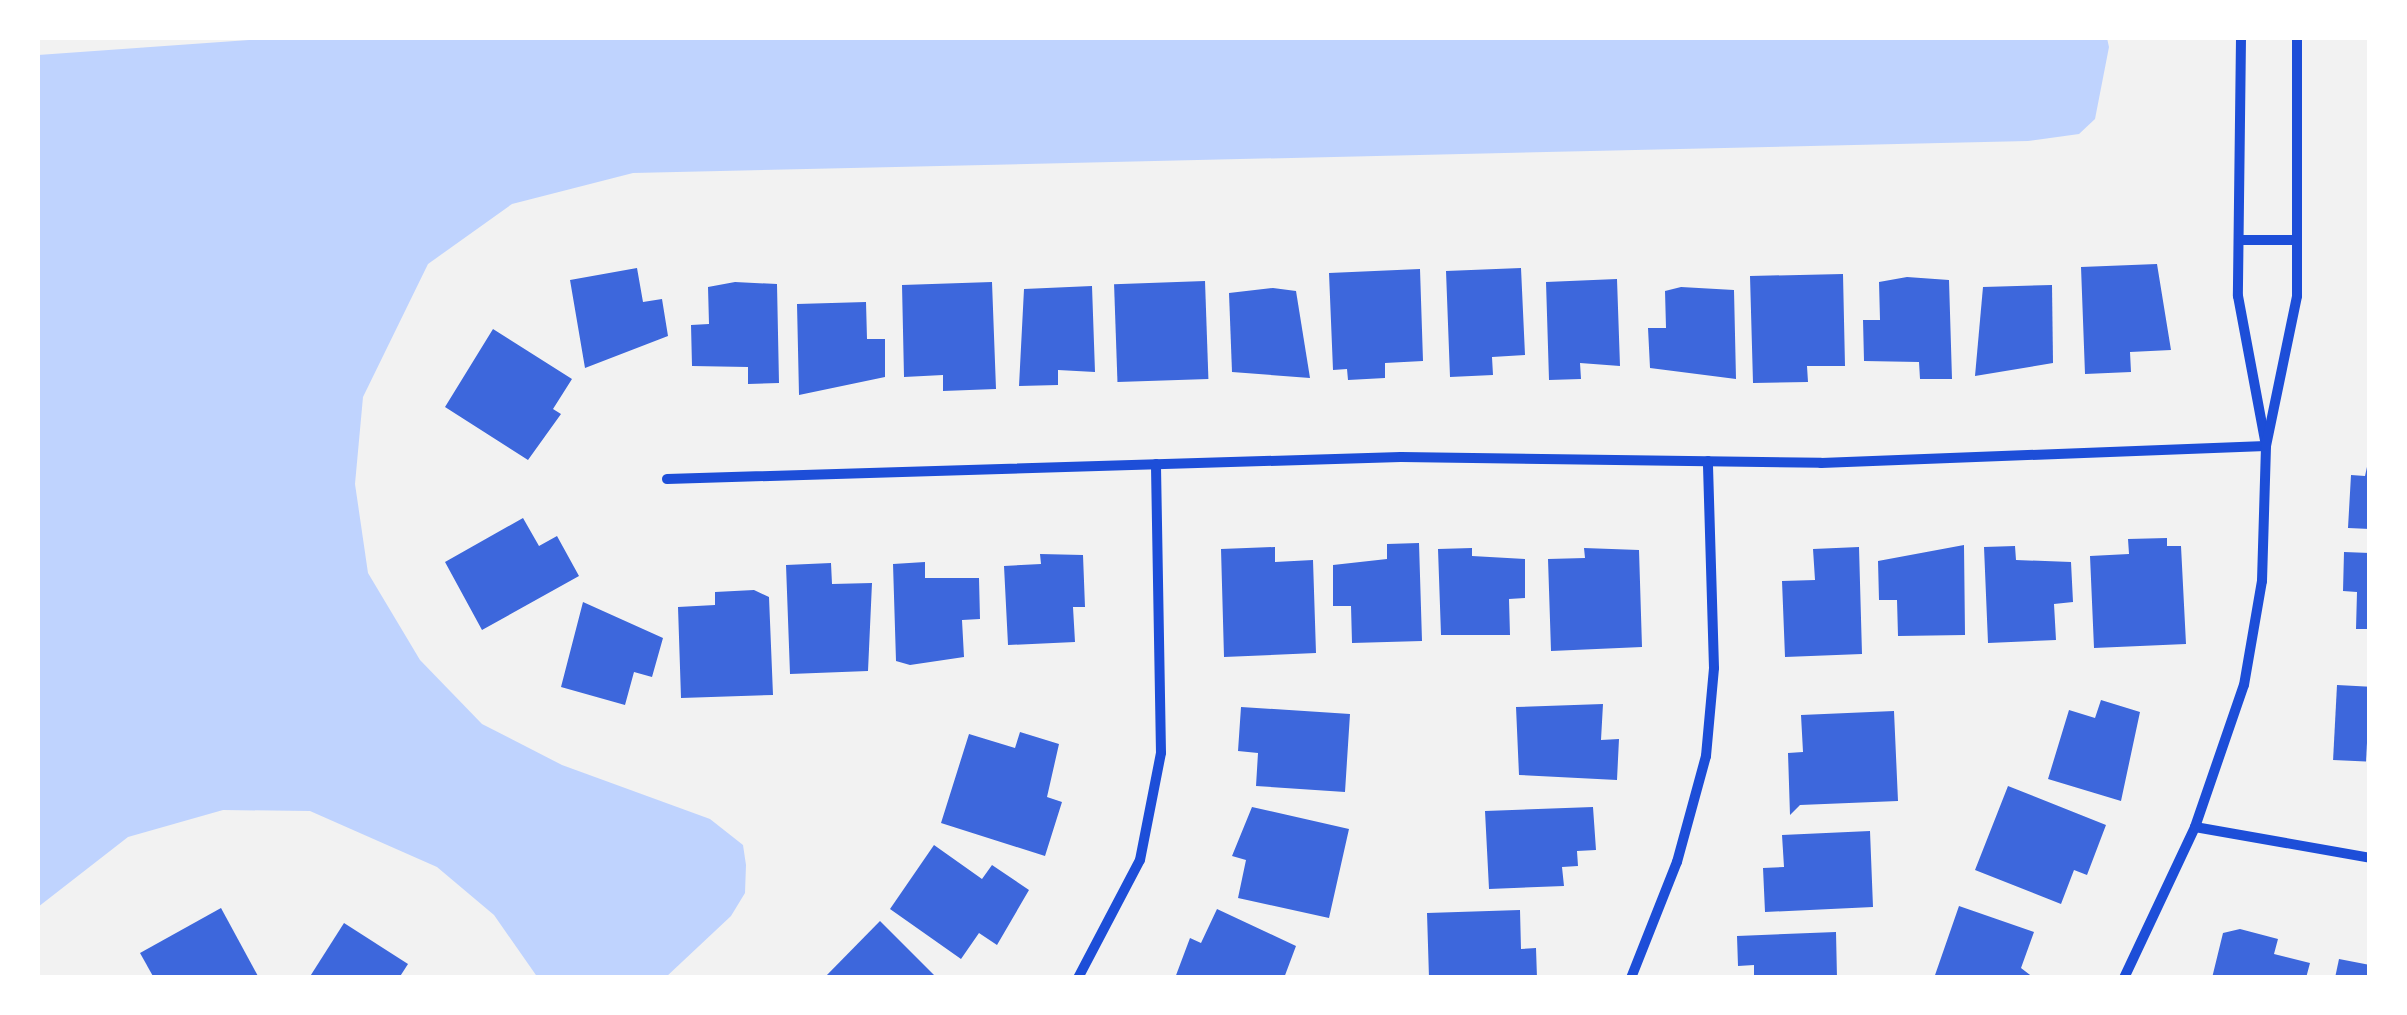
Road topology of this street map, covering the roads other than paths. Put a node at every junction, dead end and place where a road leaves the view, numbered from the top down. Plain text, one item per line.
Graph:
1 (2240, 38) edge
2 (2297, 38) edge
3 (2239, 240) junction
4 (2297, 240) junction
5 (2266, 446) junction
6 (1708, 462) junction
7 (1156, 464) junction
8 (668, 479) dead end
9 (2195, 827) junction
10 (2370, 858) edge
11 (1078, 978) edge
12 (1631, 978) edge
13 (2124, 978) edge

1 - 3 street
2 - 4 street
3 - 4 street
3 - 5 street
4 - 5 street
5 - 6 street
5 - 9 street
6 - 7 street
6 - 12 street
7 - 8 street
7 - 11 street
9 - 10 street
9 - 13 street

